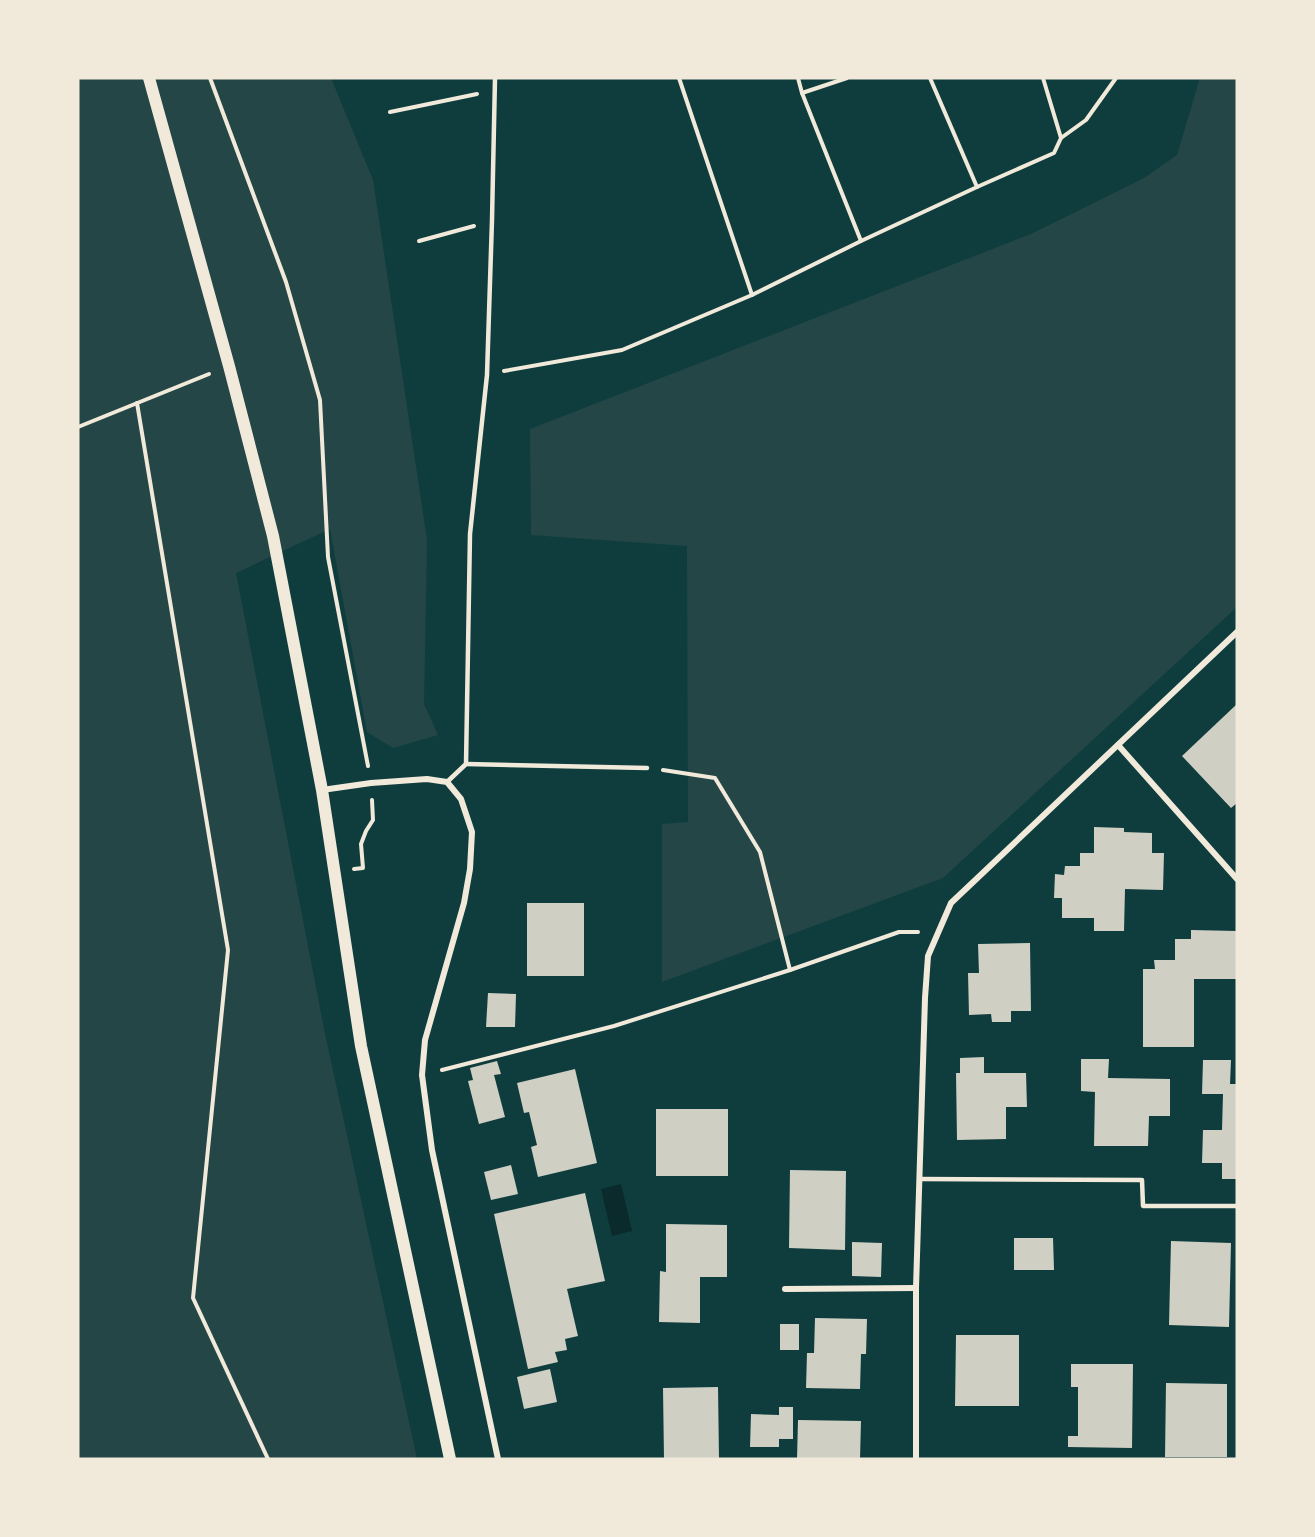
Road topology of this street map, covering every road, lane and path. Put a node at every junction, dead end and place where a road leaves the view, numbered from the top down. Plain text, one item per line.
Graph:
1 (149, 78) edge
2 (210, 78) edge
3 (495, 78) edge
4 (679, 78) edge
5 (798, 78) edge
6 (847, 78) edge
7 (930, 78) edge
8 (1042, 78) edge
9 (1116, 78) edge
10 (495, 90) junction
11 (802, 93) junction
12 (390, 112) dead end
13 (1061, 138) junction
14 (977, 187) junction
15 (492, 220) junction
16 (419, 241) dead end
17 (861, 241) junction
18 (752, 295) junction
19 (230, 366) junction
20 (487, 375) junction
21 (137, 403) junction
22 (78, 427) edge
23 (1237, 632) edge
24 (1118, 745) junction
25 (466, 764) junction
26 (647, 768) joint
27 (447, 782) junction
28 (371, 783) junction
29 (322, 790) junction
30 (335, 873) junction
31 (1237, 879) edge
32 (937, 932) junction
33 (790, 970) junction
34 (422, 1075) junction
35 (920, 1179) junction
36 (1237, 1206) edge
37 (915, 1288) junction
38 (784, 1289) dead end
39 (268, 1459) edge
40 (450, 1459) edge
41 (498, 1459) edge
42 (916, 1459) edge

1 - 19 main road
2 - 28 path
3 - 10 lane
4 - 18 path
5 - 11 path
6 - 11 path
7 - 14 path
8 - 13 path
9 - 13 path
10 - 12 path
10 - 15 lane
11 - 17 path
13 - 14 path
14 - 17 path
15 - 16 path
15 - 20 lane
17 - 18 path
18 - 20 path
19 - 21 path
19 - 29 main road
20 - 25 lane
21 - 22 path
21 - 39 path
23 - 24 street
24 - 31 street
24 - 32 street
25 - 26 lane
25 - 27 lane
26 - 33 path
27 - 28 street
27 - 34 street
28 - 29 street
28 - 30 path
29 - 30 main road
30 - 40 main road
32 - 33 path
32 - 35 street
33 - 34 path
34 - 41 street
35 - 36 lane
35 - 37 street
37 - 38 street
37 - 42 street

